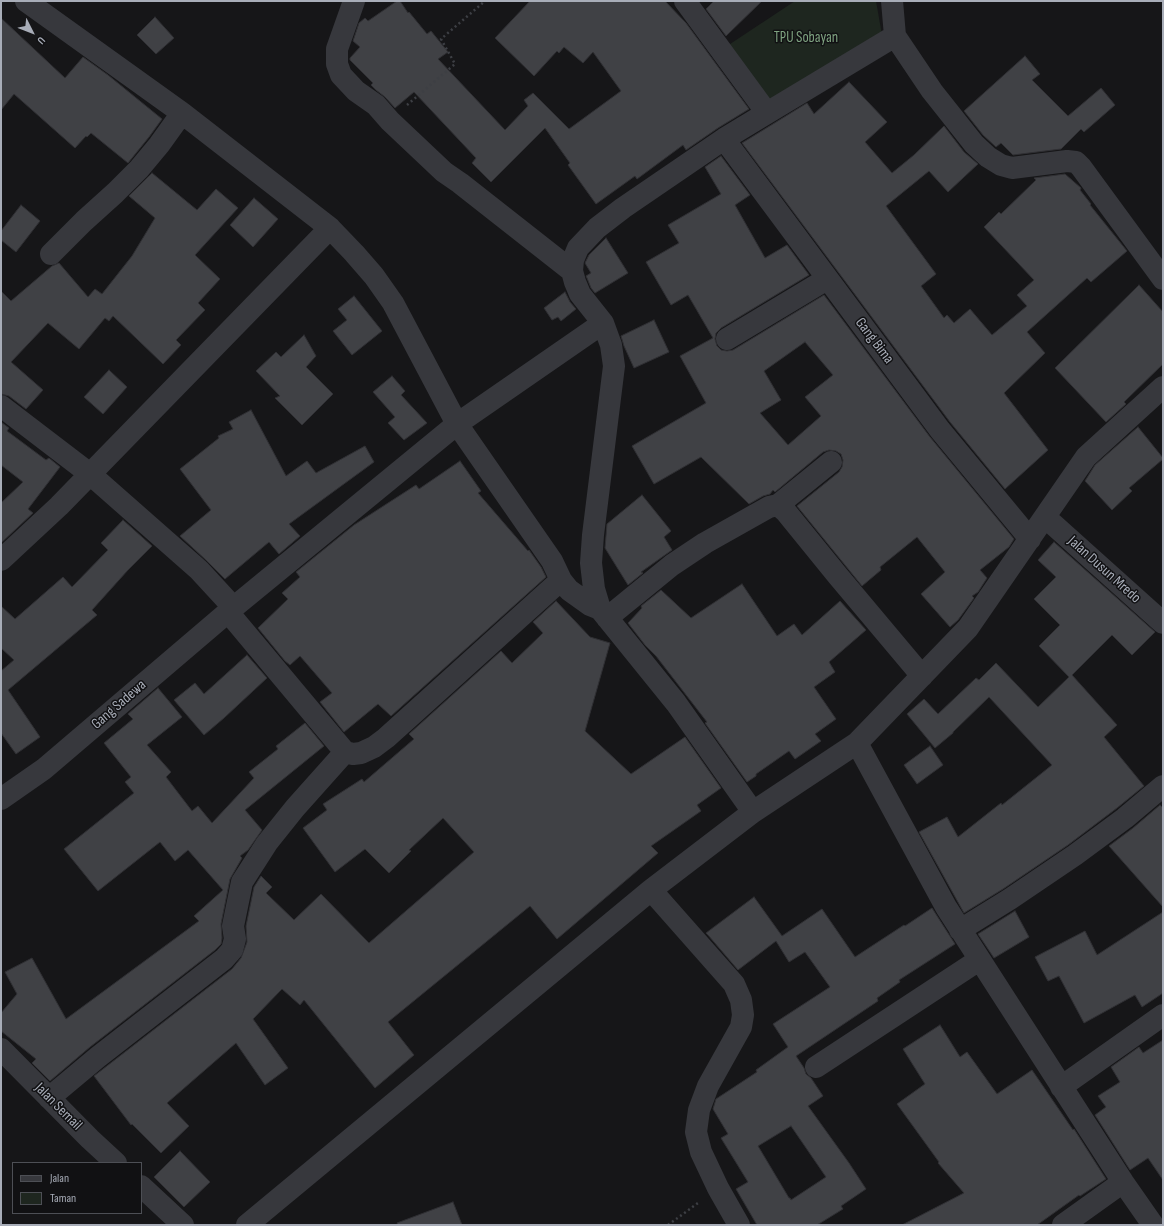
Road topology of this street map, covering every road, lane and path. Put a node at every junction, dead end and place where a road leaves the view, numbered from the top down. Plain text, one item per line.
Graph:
1 (26, 1) edge
2 (354, 1) edge
3 (485, 1) edge
4 (685, 1) edge
5 (892, 1) edge
6 (895, 36) junction
7 (767, 112) junction
8 (182, 113) junction
9 (390, 121) junction
10 (724, 139) junction
11 (330, 228) junction
12 (51, 254) dead end
13 (572, 270) junction
14 (827, 279) junction
15 (1163, 279) edge
16 (603, 322) junction
17 (726, 339) dead end
18 (1163, 387) edge
19 (1, 406) edge
20 (457, 424) junction
21 (831, 462) dead end
22 (90, 474) junction
23 (778, 505) junction
24 (1045, 517) junction
25 (1030, 539) junction
26 (1, 560) edge
27 (565, 585) junction
28 (231, 610) junction
29 (599, 611) junction
30 (1163, 623) edge
31 (922, 676) junction
32 (857, 743) junction
33 (346, 752) junction
34 (1163, 786) edge
35 (1, 799) edge
36 (754, 812) junction
37 (651, 890) junction
38 (960, 930) junction
39 (979, 960) junction
40 (1163, 1014) edge
41 (1, 1049) edge
42 (816, 1067) dead end
43 (1061, 1087) junction
44 (49, 1098) junction
45 (115, 1162) edge
46 (1123, 1182) junction
47 (142, 1187) edge
48 (718, 1188) junction
49 (184, 1225) edge
50 (247, 1225) edge
51 (668, 1225) edge
52 (739, 1225) edge
53 (1063, 1225) edge
54 (1154, 1225) edge

1 - 8 street
2 - 9 street
3 - 9 path
4 - 7 street
5 - 6 street
6 - 7 street
6 - 15 street
7 - 10 street
8 - 11 street
8 - 12 street
9 - 13 street
10 - 13 street
10 - 14 street, Gang Bima
11 - 20 street
11 - 22 street
13 - 16 street
14 - 17 street
14 - 25 street, Gang Bima
16 - 20 street, Gang Sadewa
16 - 29 street
18 - 24 street
19 - 22 street
20 - 27 street
20 - 28 street, Gang Sadewa
21 - 23 street
22 - 26 street
22 - 28 street
23 - 29 street
23 - 31 street
24 - 25 street
24 - 30 street, Jalan Dusun Mredo
25 - 31 street
27 - 29 street
27 - 33 street
28 - 33 street
28 - 35 street, Gang Sadewa
29 - 36 street
31 - 32 street
32 - 36 street
32 - 38 street
33 - 44 street
34 - 38 street
36 - 37 street
37 - 48 street
37 - 50 street
38 - 39 street
39 - 42 street
39 - 43 street
40 - 43 street
41 - 44 street, Jalan Semail
43 - 46 street
44 - 45 street, Jalan Semail
46 - 53 street
46 - 54 street
47 - 49 street
48 - 51 path
48 - 52 street

